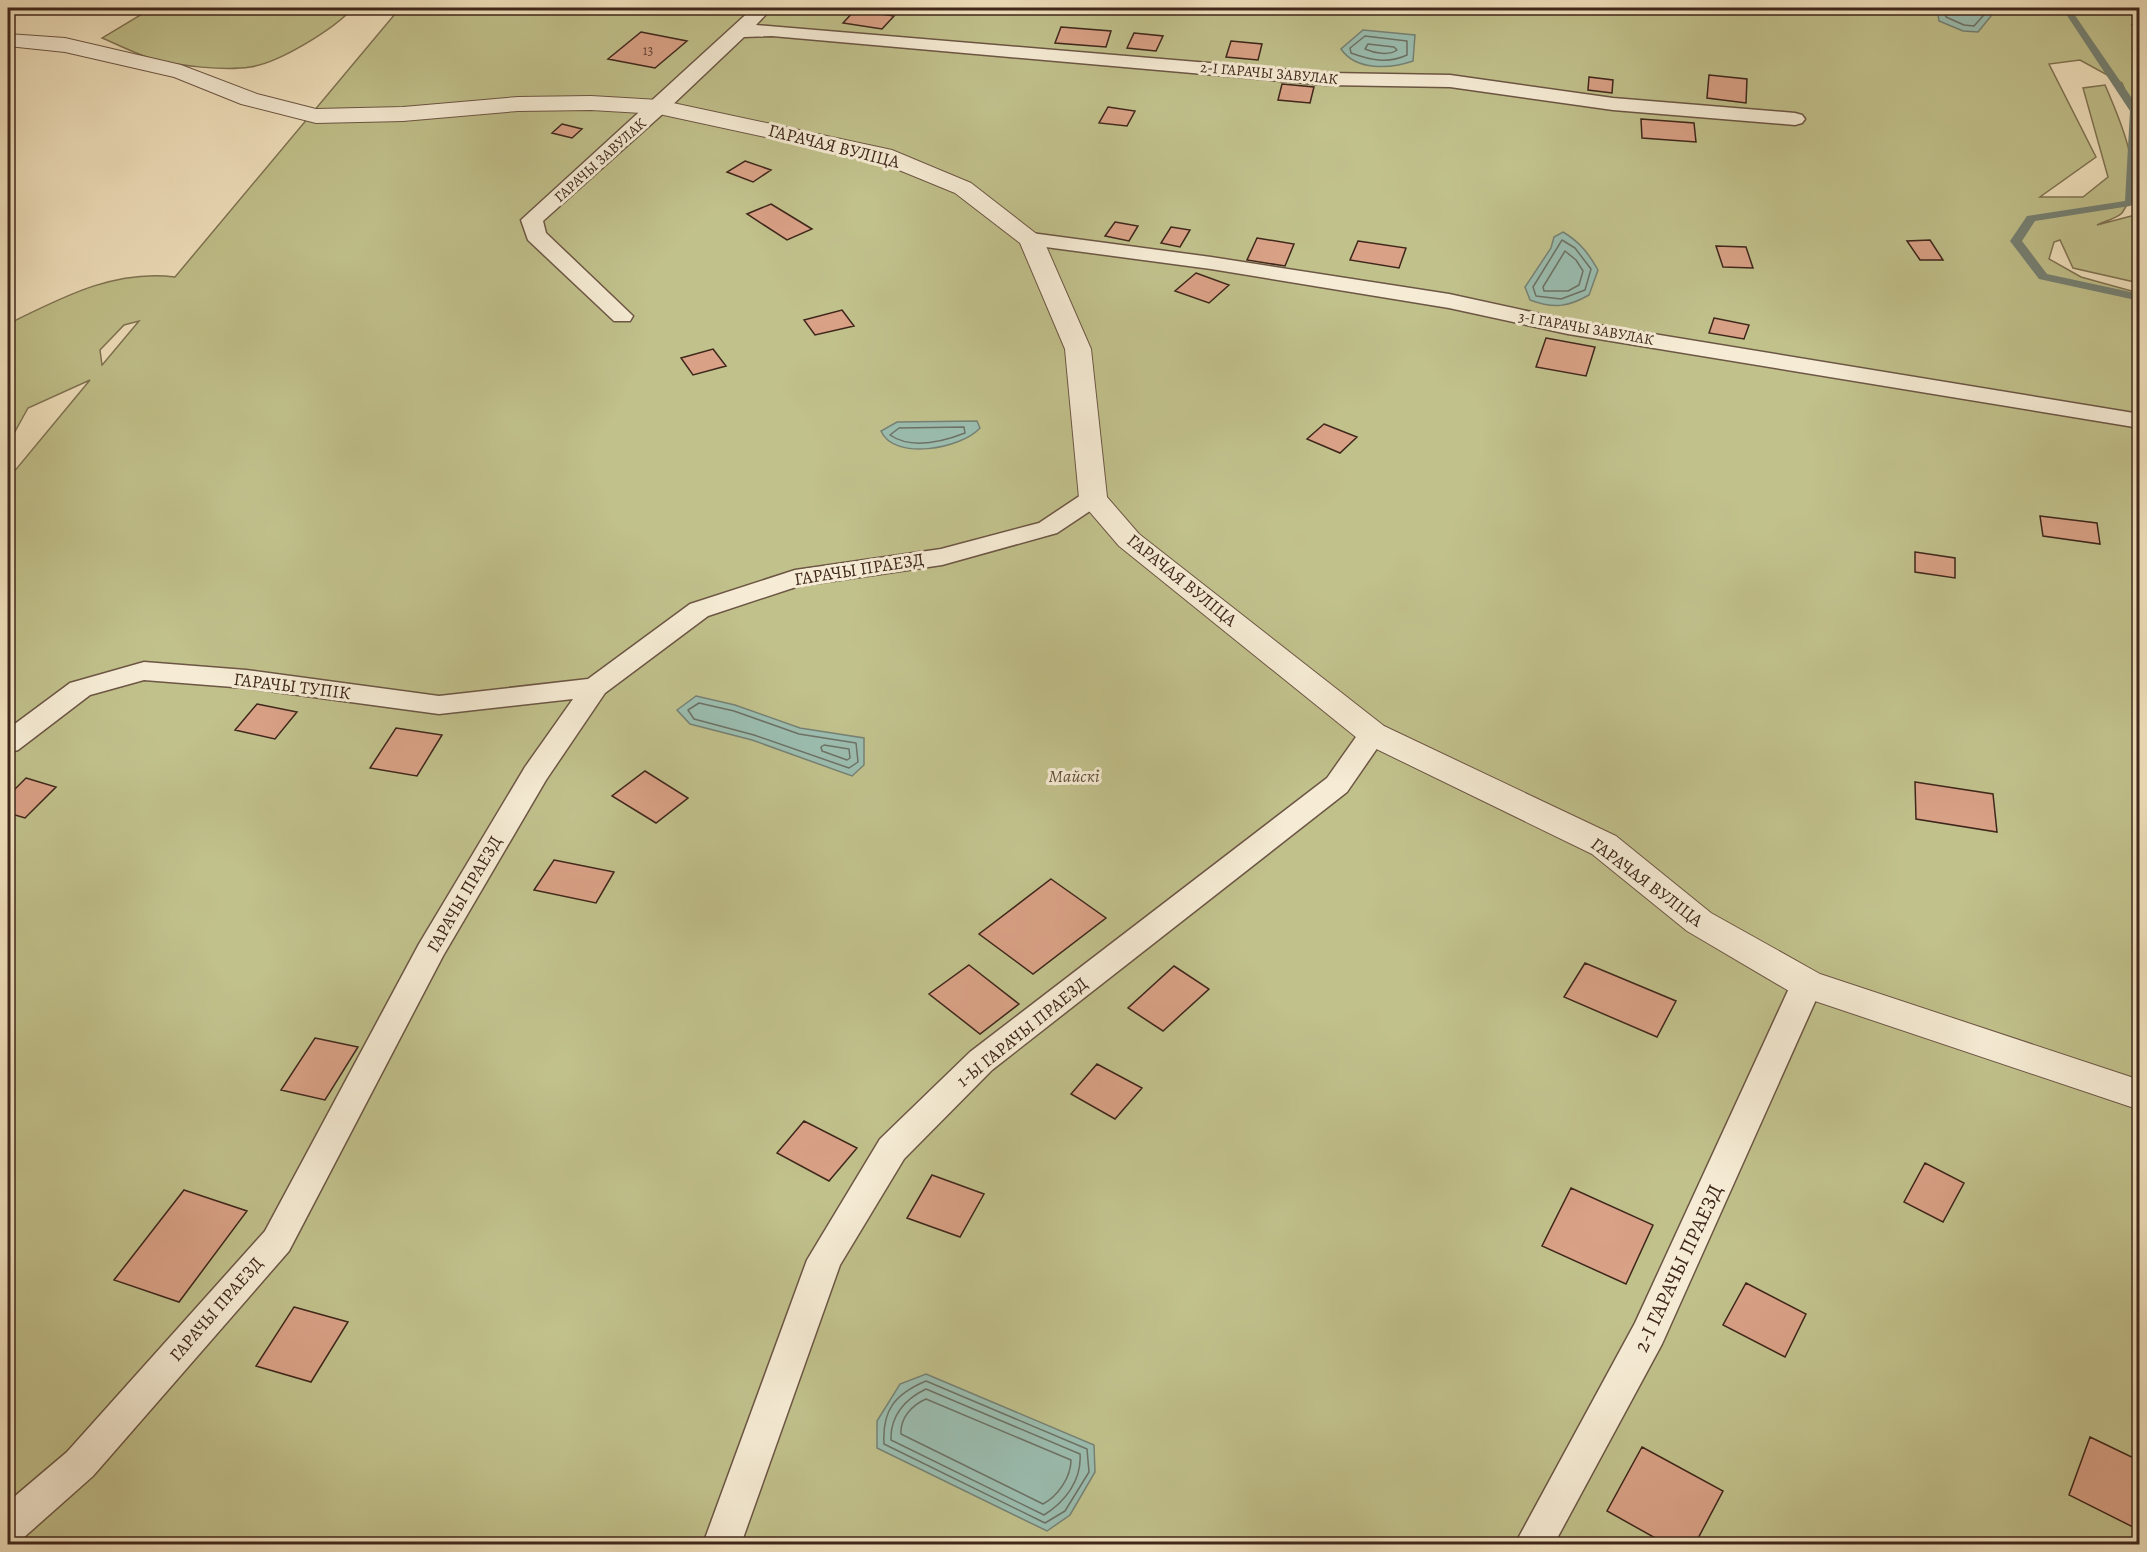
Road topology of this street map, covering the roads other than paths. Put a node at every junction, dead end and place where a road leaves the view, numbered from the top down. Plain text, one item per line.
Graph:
1 (763, 8) edge
2 (742, 31) junction
3 (8, 40) edge
4 (659, 107) junction
5 (1796, 119) dead end
6 (1031, 239) junction
7 (622, 316) dead end
8 (2139, 421) edge
9 (1093, 498) junction
10 (595, 687) junction
11 (1373, 734) junction
12 (8, 743) edge
13 (1807, 984) junction
14 (2139, 1095) edge
15 (8, 1526) edge
16 (723, 1545) edge
17 (1534, 1545) edge

1 - 2 lane, ГАРАЧЫ ЗАВУЛАК
2 - 4 lane, ГАРАЧЫ ЗАВУЛАК
2 - 5 lane, 2-І ГАРАЧЫ ЗАВУЛАК
3 - 4 street, ГАРАЧАЯ ВУЛІЦА
4 - 6 street, ГАРАЧАЯ ВУЛІЦА
4 - 7 lane, ГАРАЧЫ ЗАВУЛАК
6 - 8 lane, 3-І ГАРАЧЫ ЗАВУЛАК
6 - 9 street, ГАРАЧАЯ ВУЛІЦА
9 - 10 lane, ГАРАЧЫ ПРАЕЗД
9 - 11 street, ГАРАЧАЯ ВУЛІЦА
10 - 12 lane, ГАРАЧЫ ТУПІК
10 - 15 lane, ГАРАЧЫ ПРАЕЗД
11 - 13 street, ГАРАЧАЯ ВУЛІЦА
11 - 16 lane, 1-Ы ГАРАЧЫ ПРАЕЗД
13 - 14 street, ГАРАЧАЯ ВУЛІЦА
13 - 17 lane, 2-І ГАРАЧЫ ПРАЕЗД

